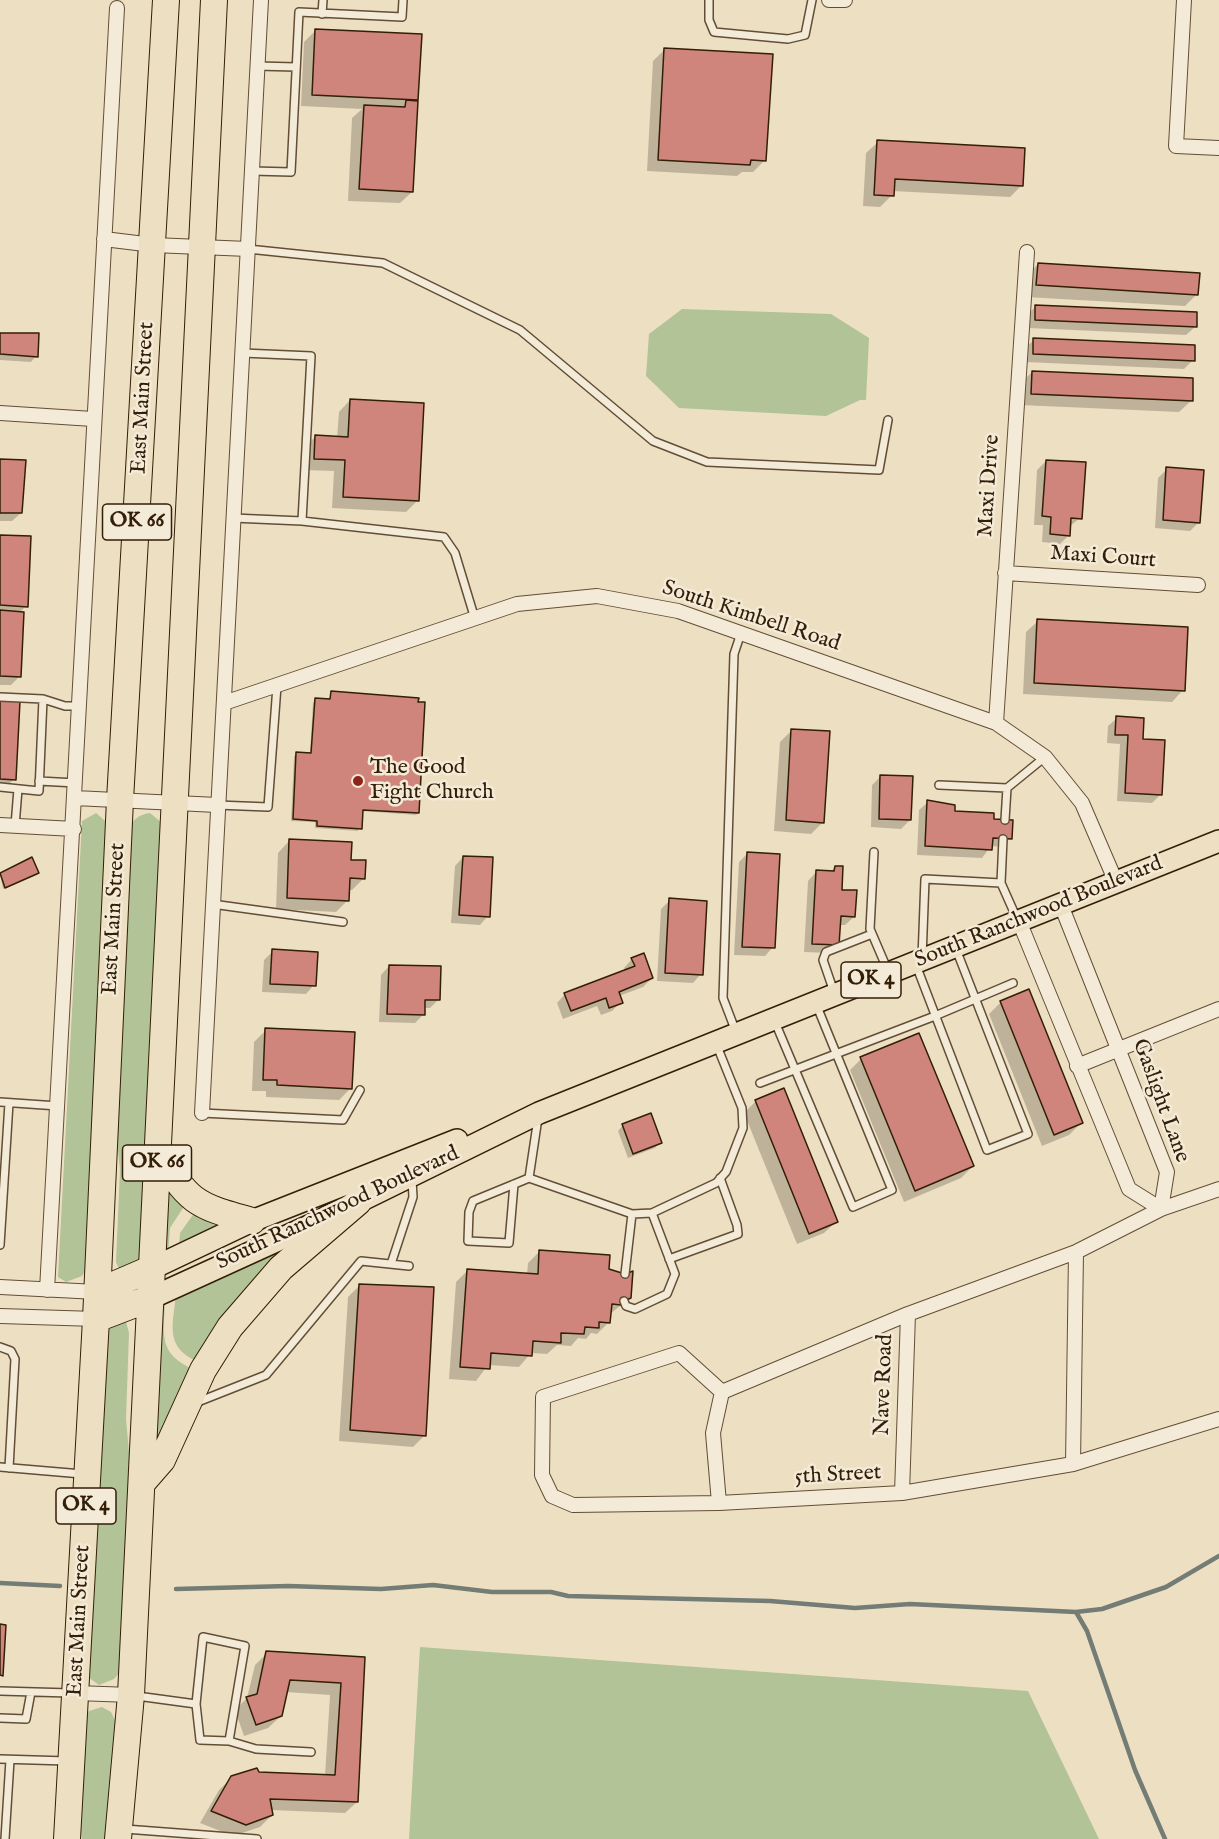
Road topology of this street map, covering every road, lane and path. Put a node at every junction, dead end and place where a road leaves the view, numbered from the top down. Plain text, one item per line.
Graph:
1 (166, 0) edge
2 (214, 0) edge
3 (261, 0) edge
4 (322, 0) edge
5 (403, 0) edge
6 (709, 0) edge
7 (812, 0) edge
8 (829, 0) edge
9 (845, 0) edge
10 (1184, 0) edge
11 (117, 8) dead end
12 (322, 14) junction
13 (257, 66) junction
14 (296, 67) junction
15 (1219, 148) edge
16 (252, 171) junction
17 (104, 239) junction
18 (153, 245) junction
19 (203, 248) junction
20 (249, 249) junction
21 (1027, 252) dead end
22 (243, 353) junction
23 (0, 413) edge
24 (93, 419) junction
25 (888, 420) dead end
26 (232, 518) junction
27 (302, 521) junction
28 (1005, 573) junction
29 (1198, 585) dead end
30 (475, 619) junction
31 (741, 633) junction
32 (277, 686) junction
33 (0, 697) edge
34 (43, 699) junction
35 (224, 703) junction
36 (80, 706) junction
37 (996, 723) junction
38 (1045, 758) junction
39 (39, 781) junction
40 (75, 783) junction
41 (939, 785) dead end
42 (0, 787) edge
43 (1007, 788) junction
44 (18, 789) junction
45 (75, 798) junction
46 (120, 800) junction
47 (176, 802) junction
48 (217, 805) junction
49 (1005, 820) dead end
50 (0, 825) edge
51 (15, 826) junction
52 (74, 829) junction
53 (1003, 839) dead end
54 (1219, 841) edge
55 (874, 852) dead end
56 (1116, 882) junction
57 (1000, 883) junction
58 (212, 904) junction
59 (1061, 904) junction
60 (1019, 921) junction
61 (343, 922) dead end
62 (872, 934) junction
63 (955, 947) junction
64 (918, 962) junction
65 (889, 973) junction
66 (1013, 983) dead end
67 (825, 999) junction
68 (975, 999) junction
69 (1219, 1009) edge
70 (935, 1016) junction
71 (774, 1019) junction
72 (737, 1034) junction
73 (716, 1042) junction
74 (1119, 1049) junction
75 (837, 1055) junction
76 (1077, 1066) junction
77 (795, 1070) junction
78 (760, 1083) dead end
79 (360, 1090) dead end
80 (0, 1102) edge
81 (9, 1103) junction
82 (58, 1106) junction
83 (202, 1113) joint
84 (532, 1116) junction
85 (157, 1150) junction
86 (412, 1175) junction
87 (530, 1178) junction
88 (720, 1178) junction
89 (514, 1184) junction
90 (1219, 1189) edge
91 (358, 1202) junction
92 (1161, 1209) junction
93 (652, 1213) junction
94 (632, 1214) junction
95 (252, 1221) junction
96 (0, 1245) edge
97 (1076, 1252) junction
98 (669, 1259) junction
99 (391, 1264) junction
100 (409, 1266) dead end
101 (153, 1268) junction
102 (625, 1274) dead end
103 (0, 1287) edge
104 (47, 1290) junction
105 (97, 1292) junction
106 (151, 1298) junction
107 (624, 1301) dead end
108 (908, 1314) junction
109 (0, 1316) edge
110 (96, 1319) junction
111 (0, 1347) edge
112 (722, 1392) junction
113 (187, 1405) junction
114 (1219, 1419) edge
115 (1073, 1464) junction
116 (0, 1467) edge
117 (9, 1468) junction
118 (87, 1474) junction
119 (142, 1483) junction
120 (902, 1493) junction
121 (719, 1503) junction
122 (0, 1691) edge
123 (31, 1692) junction
124 (76, 1693) junction
125 (131, 1695) junction
126 (196, 1704) junction
127 (0, 1718) edge
128 (229, 1741) junction
129 (311, 1752) dead end
130 (0, 1759) edge
131 (10, 1760) junction
132 (72, 1761) junction
133 (118, 1834) edge
134 (192, 1837) edge
135 (5, 1839) edge
136 (66, 1839) edge
137 (257, 1839) edge

1 - 18 highway, East Main Street / OK 66
2 - 19 highway, OK 66
3 - 13 street
4 - 12 lane
5 - 12 lane
6 - 7 lane
8 - 9 street
10 - 15 street
11 - 17 street, East Main Street
12 - 14 lane
13 - 14 lane
13 - 16 street
14 - 16 lane
16 - 20 street
17 - 18 street
17 - 24 street, East Main Street
18 - 19 street
18 - 46 highway, East Main Street / OK 66
19 - 20 street
19 - 47 highway, OK 66
20 - 22 street
20 - 25 lane
21 - 28 street, Maxi Drive
22 - 26 street
22 - 27 lane
23 - 24 street
24 - 36 street, East Main Street
26 - 27 lane
26 - 35 street
27 - 30 lane
28 - 29 street, Maxi Court
28 - 37 street, Maxi Drive
30 - 31 street, South Kimbell Road
30 - 32 street, South Kimbell Road
31 - 37 street, South Kimbell Road
31 - 72 lane
32 - 35 street, South Kimbell Road
32 - 48 lane
33 - 34 lane
34 - 36 lane
34 - 39 lane
35 - 48 street
36 - 40 street, East Main Street
37 - 38 street, South Kimbell Road
38 - 43 lane
38 - 56 street, South Kimbell Road
39 - 40 lane
39 - 44 lane
40 - 45 street, East Main Street
41 - 43 lane
42 - 44 lane
43 - 49 lane
44 - 51 lane
45 - 46 street
45 - 52 street, East Main Street
46 - 47 street
46 - 105 highway, East Main Street / OK 66
47 - 48 street
47 - 85 highway, OK 66
48 - 58 street
50 - 51 street
51 - 52 street
52 - 82 street, East Main Street
53 - 57 lane
54 - 56 main road, South Ranchwood Boulevard / OK 4
55 - 62 lane
56 - 59 main road, South Ranchwood Boulevard / OK 4
57 - 60 lane
57 - 64 lane
58 - 61 lane
58 - 83 street
59 - 60 main road, South Ranchwood Boulevard / OK 4
59 - 74 street, Gaslight Lane
60 - 63 main road, South Ranchwood Boulevard / OK 4
60 - 76 street
62 - 65 lane
62 - 67 lane
63 - 64 main road, South Ranchwood Boulevard / OK 4
63 - 68 lane
64 - 65 main road, South Ranchwood Boulevard / OK 4
64 - 70 lane
65 - 67 main road, South Ranchwood Boulevard / OK 4
66 - 68 lane
67 - 71 main road, South Ranchwood Boulevard / OK 4
67 - 75 lane
68 - 70 lane
68 - 70 lane
69 - 74 street
70 - 75 lane
71 - 72 main road, South Ranchwood Boulevard / OK 4
71 - 77 lane
72 - 73 main road, South Ranchwood Boulevard / OK 4
73 - 84 main road, South Ranchwood Boulevard / OK 4
73 - 88 lane
74 - 76 street
74 - 92 street, Gaslight Lane
75 - 77 lane
75 - 77 lane
76 - 92 street
77 - 78 lane
79 - 83 lane
80 - 81 lane
81 - 82 lane
81 - 96 lane
82 - 104 street, East Main Street
84 - 86 main road, South Ranchwood Boulevard / OK 4
84 - 87 lane
84 - 95 main road, South Ranchwood Boulevard / OK 4
85 - 95 highway
85 - 101 highway, OK 66
86 - 91 main road, South Ranchwood Boulevard / OK 4
86 - 99 lane
87 - 89 lane
87 - 94 lane
88 - 93 lane
88 - 98 lane
89 - 89 lane
90 - 92 street
91 - 106 main road, South Ranchwood Boulevard
91 - 113 highway, OK 4
92 - 97 street
93 - 94 lane
93 - 98 lane
94 - 102 lane
95 - 101 main road, South Ranchwood Boulevard / OK 4
97 - 108 street
97 - 115 street
98 - 107 lane
99 - 100 lane
99 - 113 lane
101 - 105 highway, OK 4
101 - 106 highway, OK 66
103 - 104 street
104 - 105 street
105 - 110 highway, East Main Street / OK 4
106 - 110 highway
106 - 119 highway, OK 66
108 - 112 street
108 - 120 street, Nave Road
109 - 110 street
110 - 118 highway, East Main Street / OK 4
111 - 117 lane
112 - 121 street
112 - 121 street, 5th Street
113 - 119 highway, OK 4
114 - 115 street, 5th Street
115 - 120 street, 5th Street
116 - 117 lane
117 - 118 lane
118 - 124 highway, East Main Street / OK 4
119 - 125 highway, OK 4
120 - 121 street, 5th Street
122 - 123 lane
123 - 124 lane
123 - 127 lane
124 - 125 street
124 - 132 highway, East Main Street / OK 4
125 - 126 lane
125 - 133 highway, OK 4
126 - 128 lane
126 - 128 lane
128 - 129 lane
130 - 131 lane
131 - 132 lane
131 - 135 lane
132 - 136 highway, East Main Street / OK 4
133 - 134 lane
134 - 137 lane

